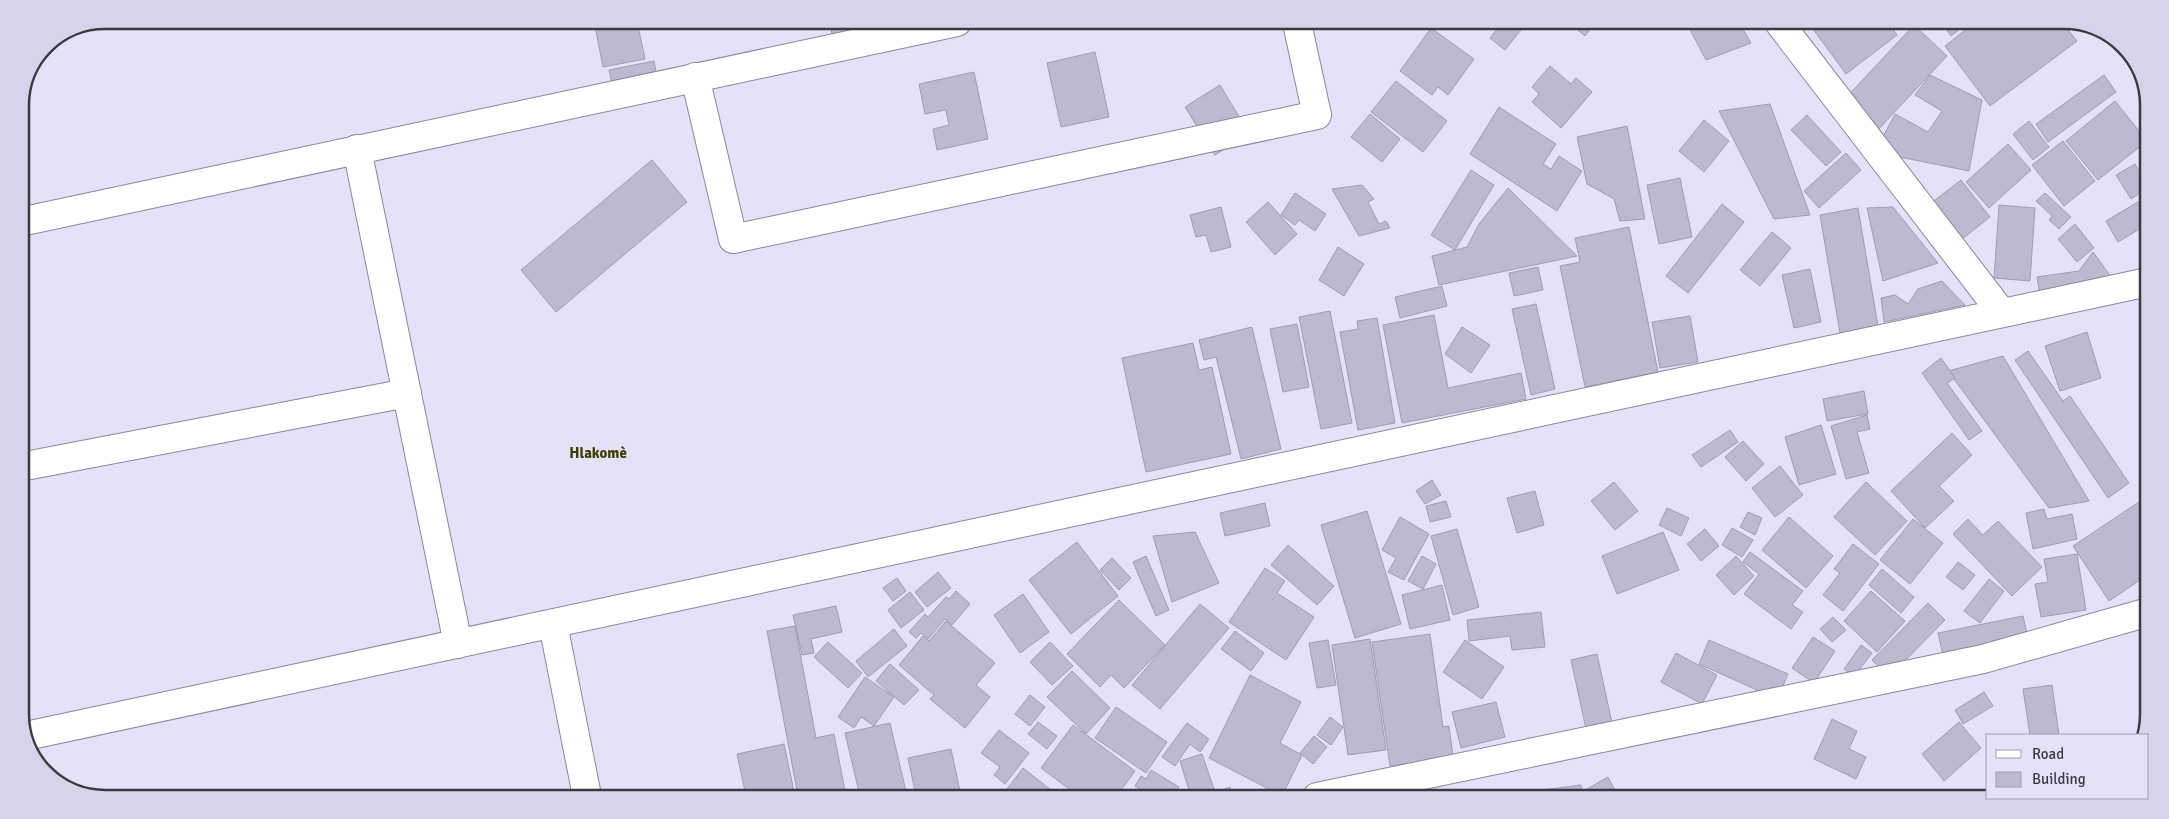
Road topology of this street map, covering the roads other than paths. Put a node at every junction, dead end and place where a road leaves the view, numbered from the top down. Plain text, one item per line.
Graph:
1 (923, 29) edge
2 (1298, 29) edge
3 (1784, 29) edge
4 (695, 77) junction
5 (357, 149) junction
6 (29, 220) edge
7 (2140, 284) edge
8 (2002, 313) junction
9 (407, 393) junction
10 (29, 466) edge
11 (2140, 613) edge
12 (553, 624) junction
13 (458, 644) junction
14 (32, 735) edge
15 (586, 790) edge
16 (1351, 790) edge

1 - 4 street
2 - 4 street
3 - 8 street
4 - 5 street
5 - 6 street
5 - 9 street
7 - 8 street
8 - 12 street
9 - 10 street
9 - 13 street
11 - 16 street
12 - 13 street
12 - 15 street
13 - 14 street

